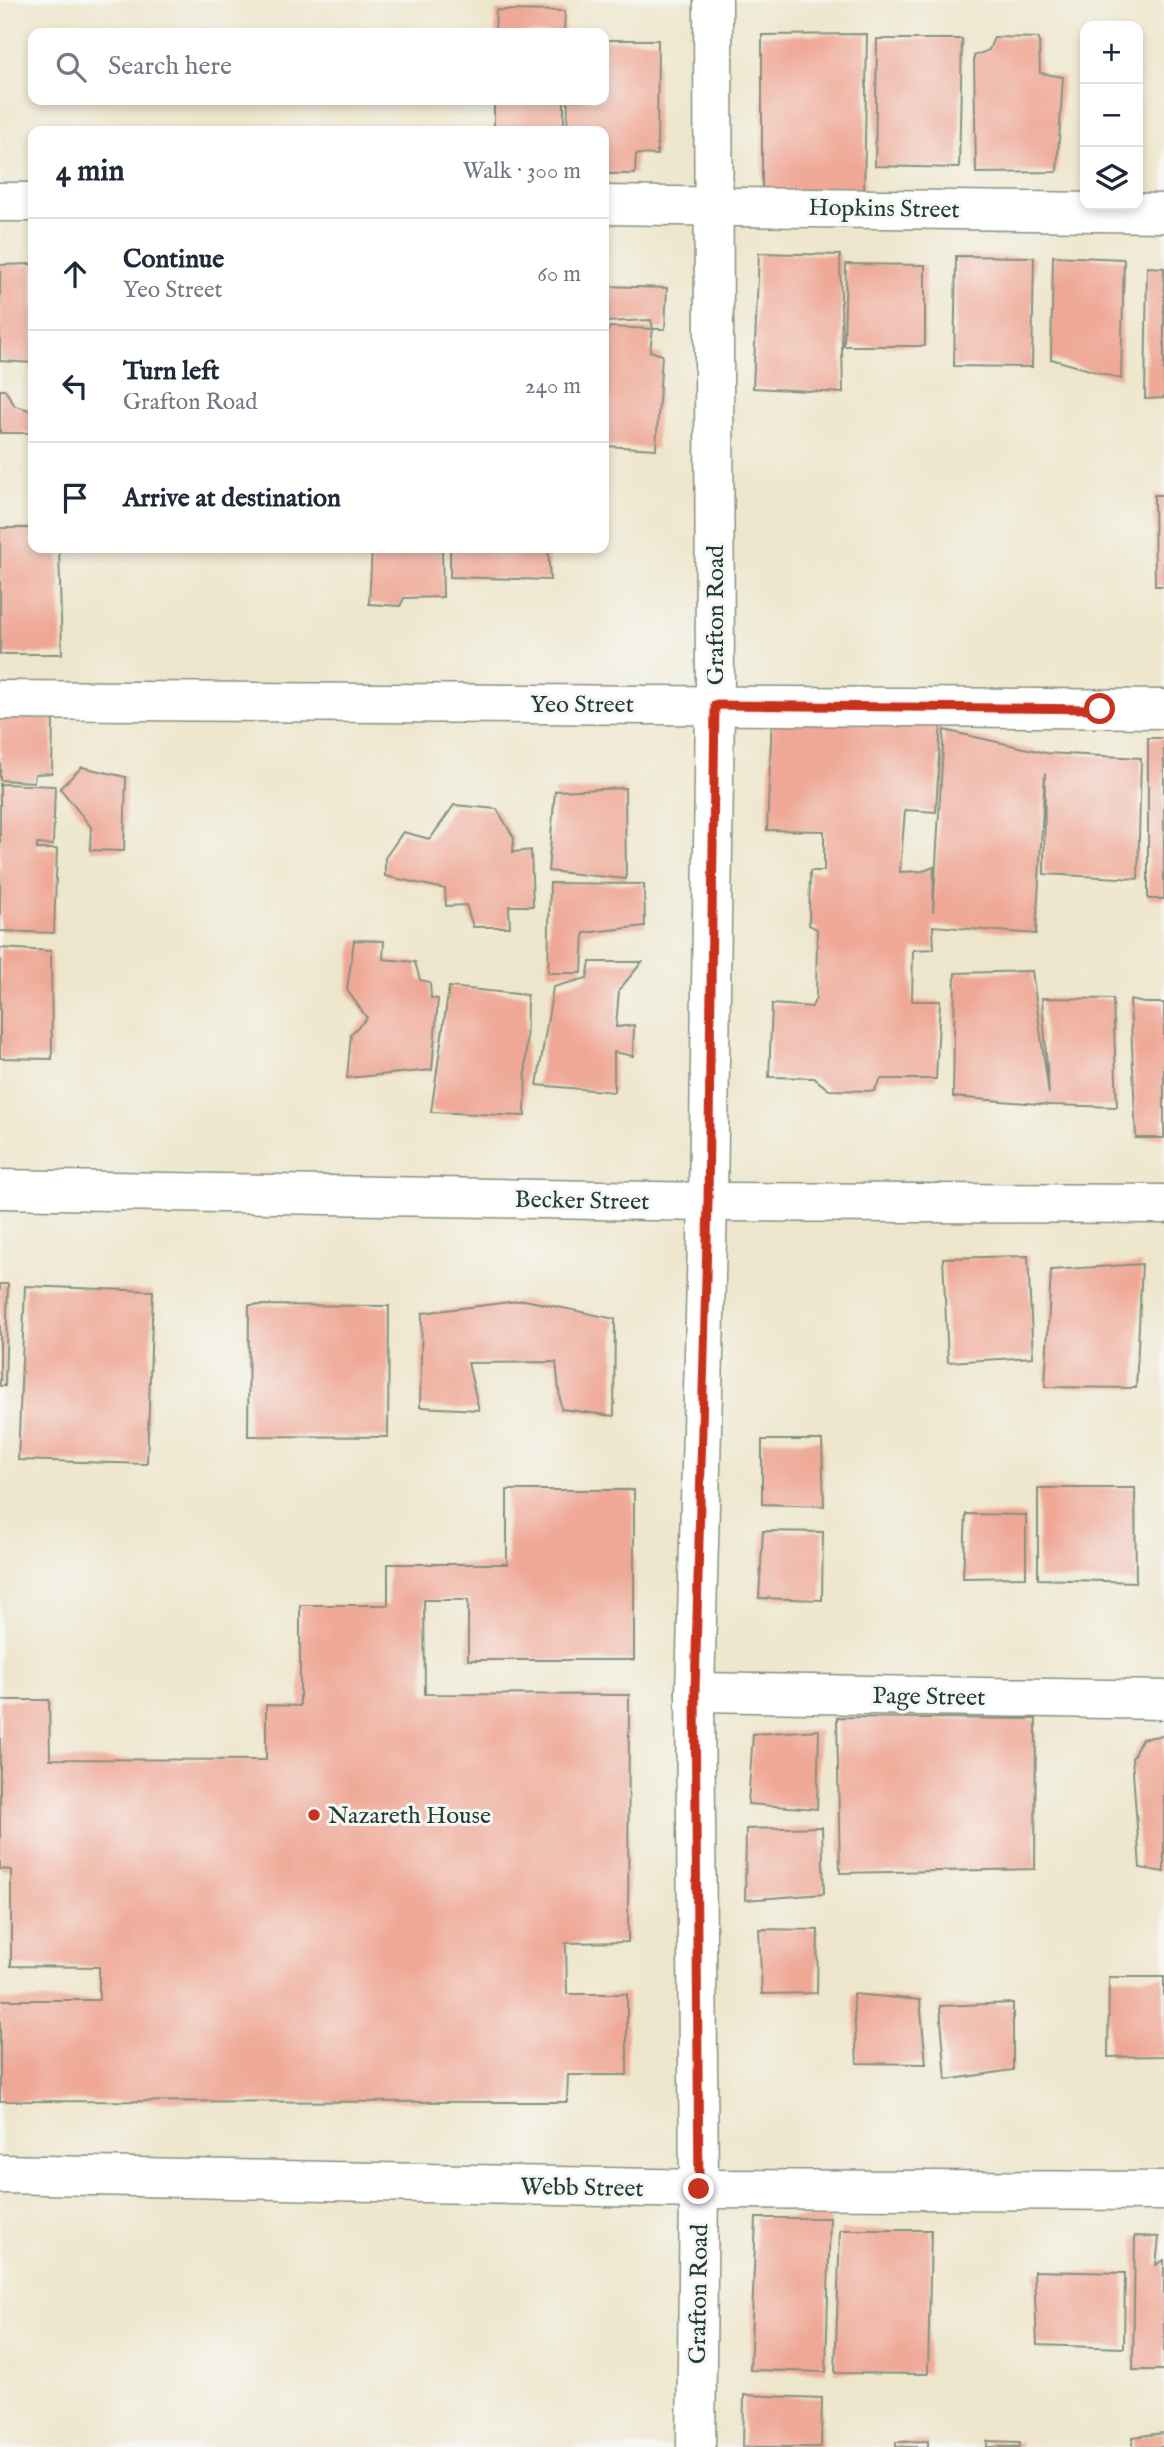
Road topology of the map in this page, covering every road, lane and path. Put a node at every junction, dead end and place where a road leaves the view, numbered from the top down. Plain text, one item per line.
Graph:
1 (713, 0) edge
2 (0, 202) edge
3 (28, 202) edge
4 (609, 205) edge
5 (715, 205) junction
6 (1164, 213) edge
7 (0, 700) edge
8 (715, 705) junction
9 (1164, 709) edge
10 (0, 1189) edge
11 (708, 1202) junction
12 (1164, 1204) edge
13 (695, 1692) junction
14 (1164, 1700) edge
15 (0, 2174) edge
16 (699, 2189) junction
17 (1164, 2191) edge
18 (696, 2447) edge

1 - 5 street, Grafton Road
2 - 3 street
4 - 5 street, Hopkins Street
5 - 6 street, Hopkins Street
5 - 8 street, Grafton Road
7 - 8 street, Yeo Street
8 - 9 street, Yeo Street
8 - 11 street, Grafton Road
10 - 11 street, Becker Street
11 - 12 street, Becker Street
11 - 13 street, Grafton Road
13 - 14 street, Page Street
13 - 16 street, Grafton Road
15 - 16 street, Webb Street
16 - 17 street, Webb Street
16 - 18 street, Grafton Road

